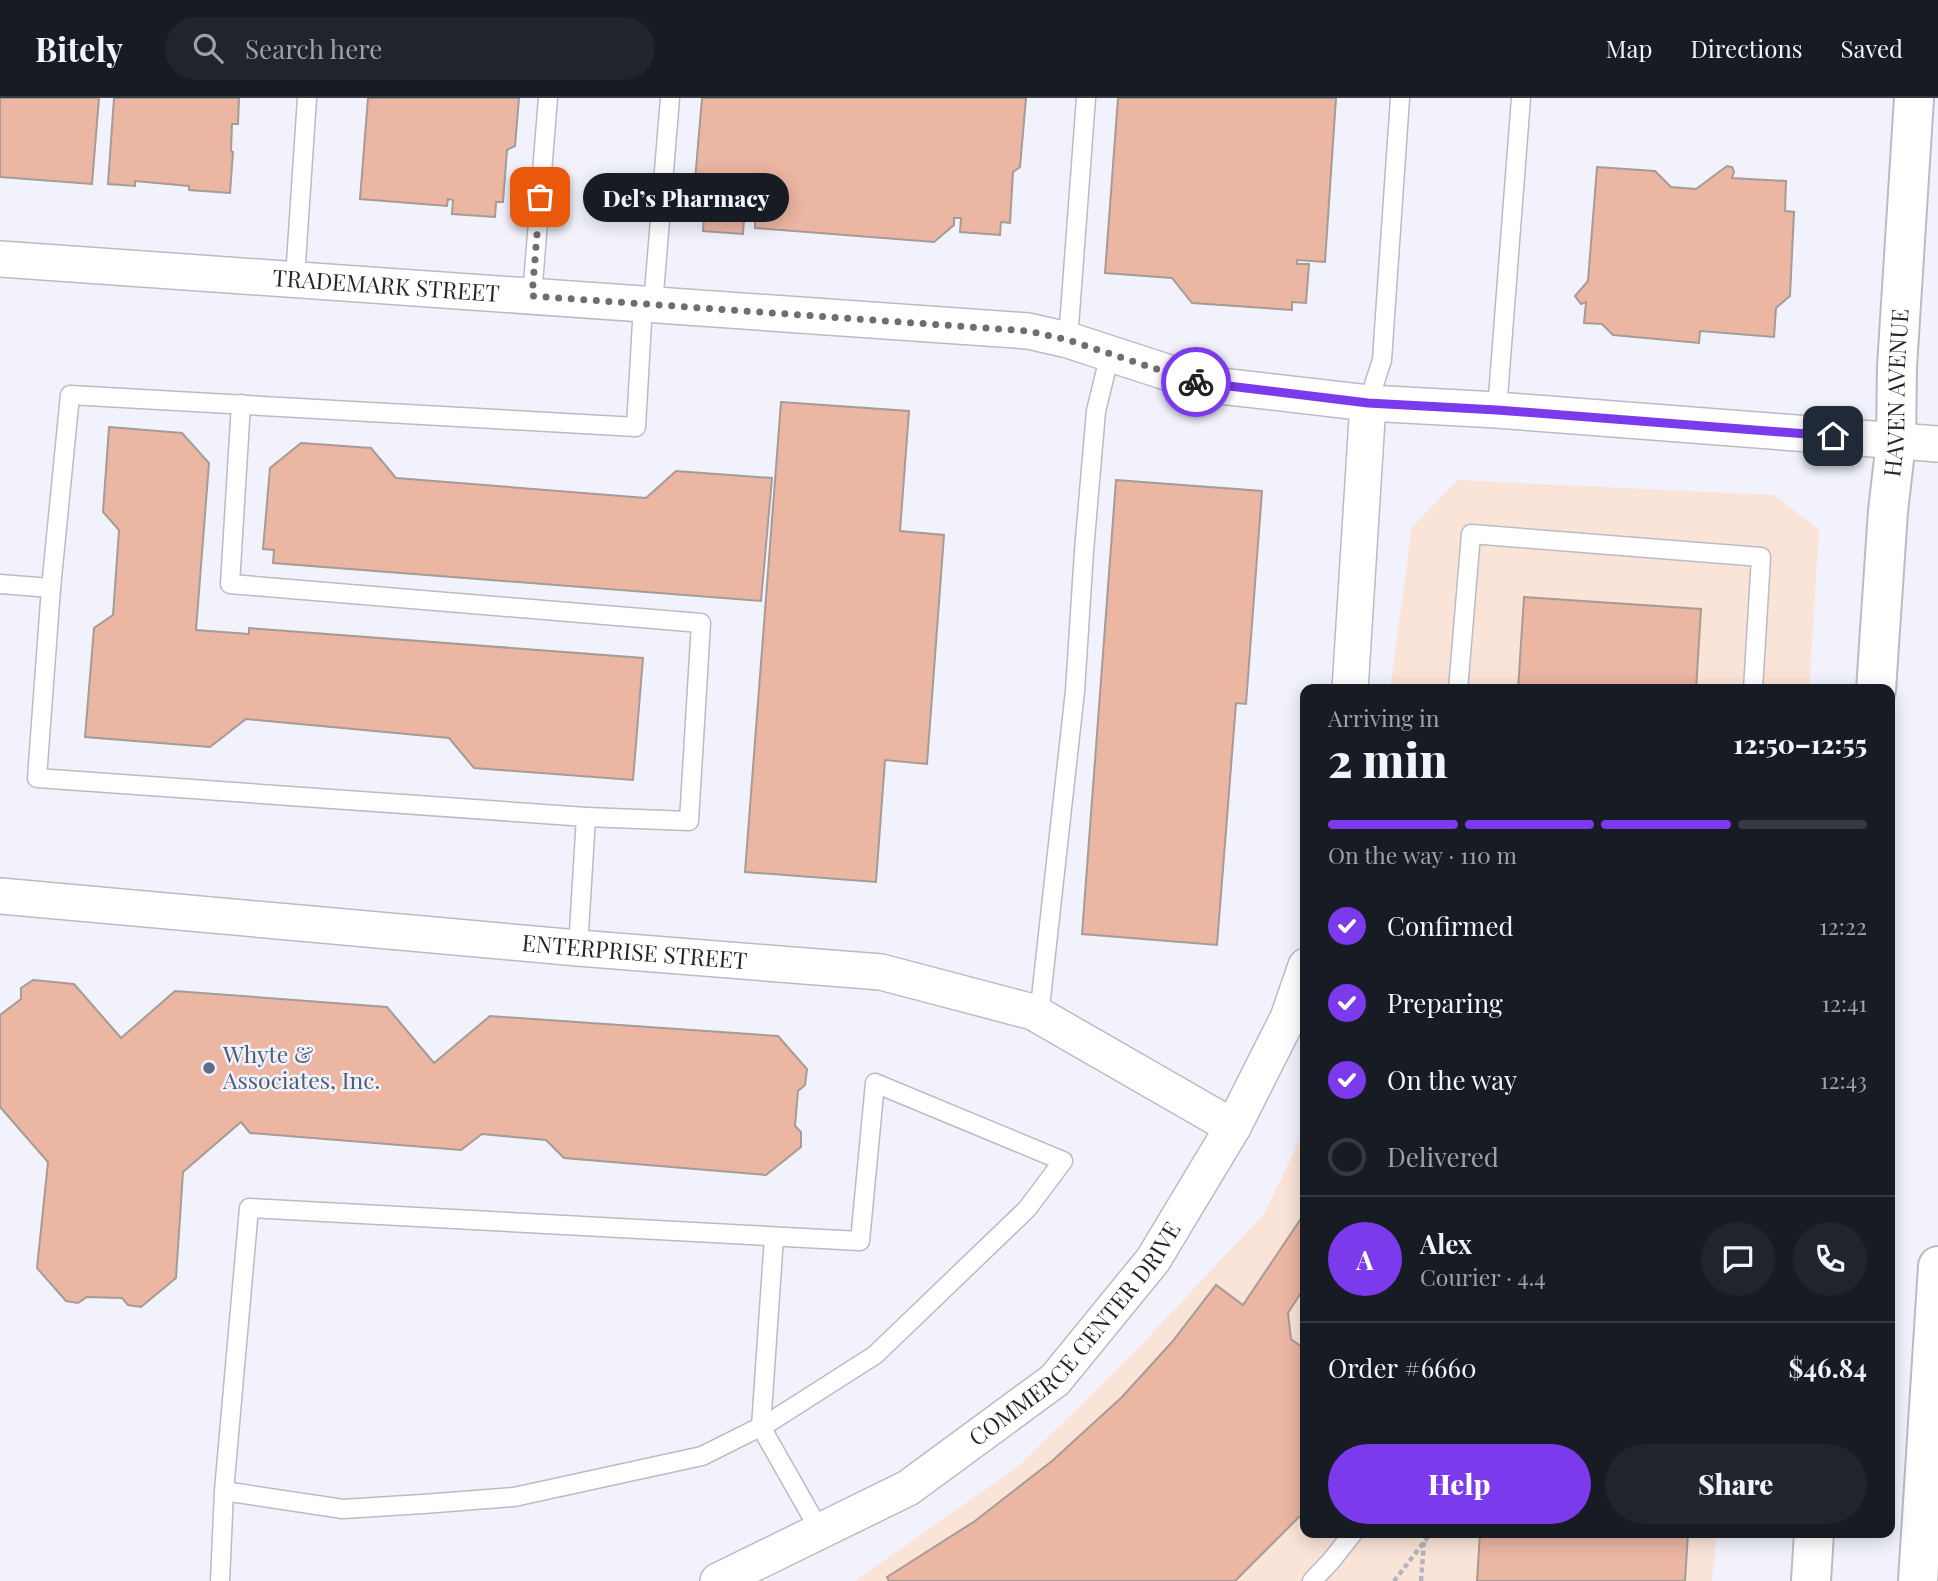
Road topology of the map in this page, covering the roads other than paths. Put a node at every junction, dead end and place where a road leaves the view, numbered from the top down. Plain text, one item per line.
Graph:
1 (307, 98) edge
2 (548, 98) edge
3 (670, 98) edge
4 (1086, 98) edge
5 (1400, 98) edge
6 (1521, 98) edge
7 (1914, 98) edge
8 (0, 259) edge
9 (295, 278) junction
10 (532, 296) junction
11 (648, 304) junction
12 (1068, 340) junction
13 (1110, 354) junction
14 (1368, 403) junction
15 (241, 404) junction
16 (1497, 410) junction
17 (1896, 442) junction
18 (1938, 444) edge
19 (0, 584) edge
20 (51, 588) junction
21 (1350, 684) edge
22 (1458, 684) edge
23 (1753, 684) edge
24 (1876, 684) edge
25 (586, 817) junction
26 (0, 896) edge
27 (578, 948) junction
28 (1298, 1010) edge
29 (1039, 1016) junction
30 (1233, 1127) junction
31 (774, 1237) junction
32 (1938, 1266) edge
33 (761, 1427) junction
34 (224, 1492) junction
35 (820, 1531) junction
36 (1349, 1538) edge
37 (1814, 1538) edge
38 (220, 1581) edge
39 (718, 1581) edge
40 (1311, 1581) edge
41 (1811, 1581) edge
42 (1918, 1581) edge

1 - 9 lane
2 - 10 lane
3 - 11 lane
4 - 12 lane
5 - 14 lane
6 - 16 lane
7 - 17 main road, HAVEN AVENUE
8 - 9 street, TRADEMARK STREET
9 - 10 street, TRADEMARK STREET
10 - 11 street, TRADEMARK STREET
11 - 12 street, TRADEMARK STREET
11 - 15 lane
12 - 13 street, TRADEMARK STREET
13 - 14 street, TRADEMARK STREET
13 - 29 lane
14 - 16 street, TRADEMARK STREET
14 - 21 street
15 - 20 lane
15 - 25 lane
16 - 17 street, TRADEMARK STREET
17 - 18 street, TRADEMARK STREET
17 - 24 main road, HAVEN AVENUE
19 - 20 lane
20 - 25 lane
22 - 23 lane
25 - 27 lane
26 - 27 street, ENTERPRISE STREET
27 - 29 street, ENTERPRISE STREET
28 - 30 street, COMMERCE CENTER DRIVE
29 - 30 street, ENTERPRISE STREET
30 - 35 street, COMMERCE CENTER DRIVE
31 - 33 lane
31 - 33 lane
31 - 34 lane
32 - 42 main road
33 - 34 lane
33 - 35 lane
34 - 38 lane
35 - 39 street, COMMERCE CENTER DRIVE
36 - 40 lane
37 - 41 main road

